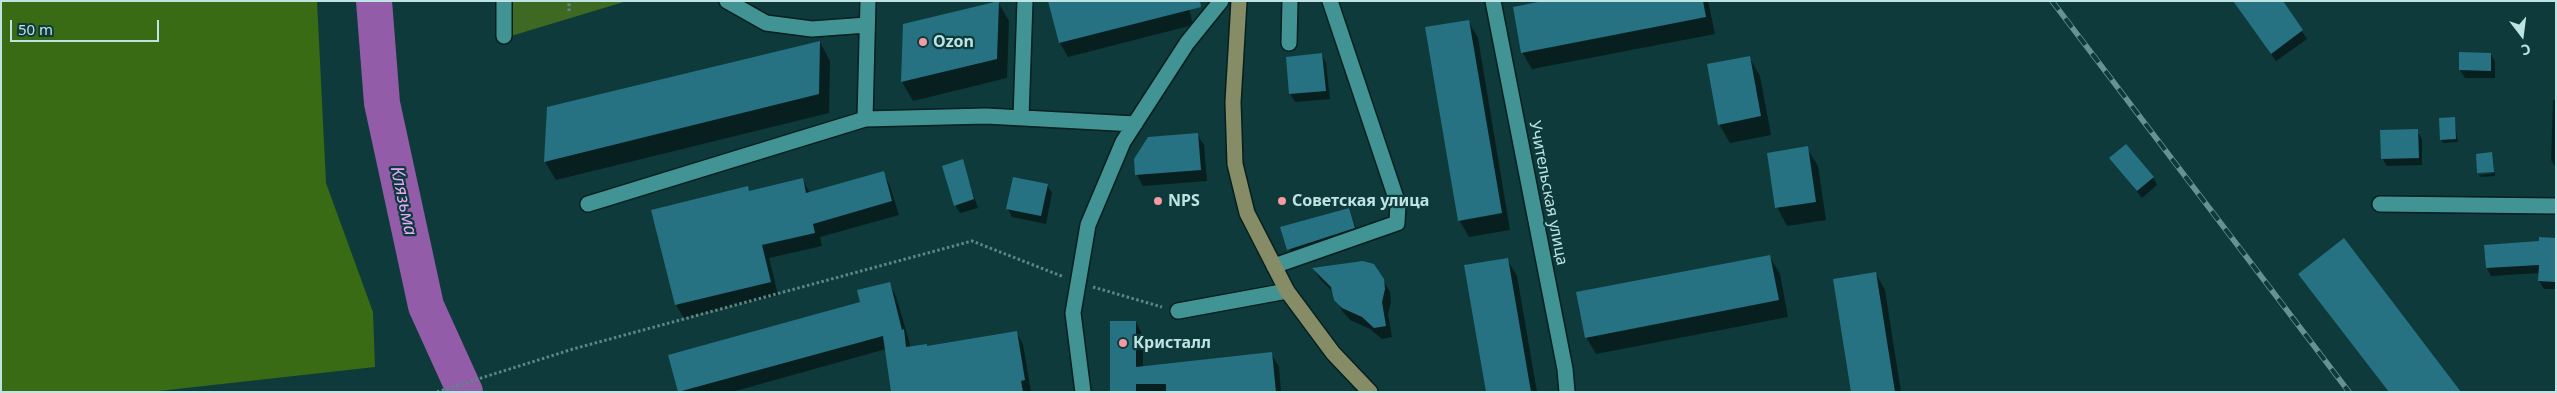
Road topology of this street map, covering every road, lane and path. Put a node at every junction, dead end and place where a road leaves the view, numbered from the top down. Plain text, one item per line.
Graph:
1 (504, 1) edge
2 (569, 1) edge
3 (727, 1) edge
4 (868, 1) edge
5 (1025, 1) edge
6 (1221, 1) edge
7 (1239, 1) edge
8 (1290, 1) edge
9 (1330, 1) edge
10 (1493, 1) edge
11 (568, 12) dead end
12 (868, 25) junction
13 (504, 36) dead end
14 (1290, 43) dead end
15 (1021, 118) junction
16 (865, 120) junction
17 (1135, 124) junction
18 (588, 204) dead end
19 (2380, 204) dead end
20 (2556, 206) edge
21 (1274, 266) junction
22 (1080, 283) junction
23 (1287, 291) junction
24 (1178, 311) joint
25 (437, 392) edge
26 (1083, 392) edge
27 (1370, 392) edge
28 (1567, 392) edge

1 - 13 street
2 - 11 path
3 - 12 street
4 - 12 street
5 - 15 street
6 - 17 street
7 - 21 main road
8 - 14 street
9 - 21 street
10 - 28 street, Учительская улица
12 - 16 street
15 - 16 street
15 - 17 street
16 - 18 street
17 - 22 street
19 - 20 street
21 - 23 main road
22 - 24 path
22 - 25 path
22 - 26 street
23 - 24 street
23 - 27 main road

